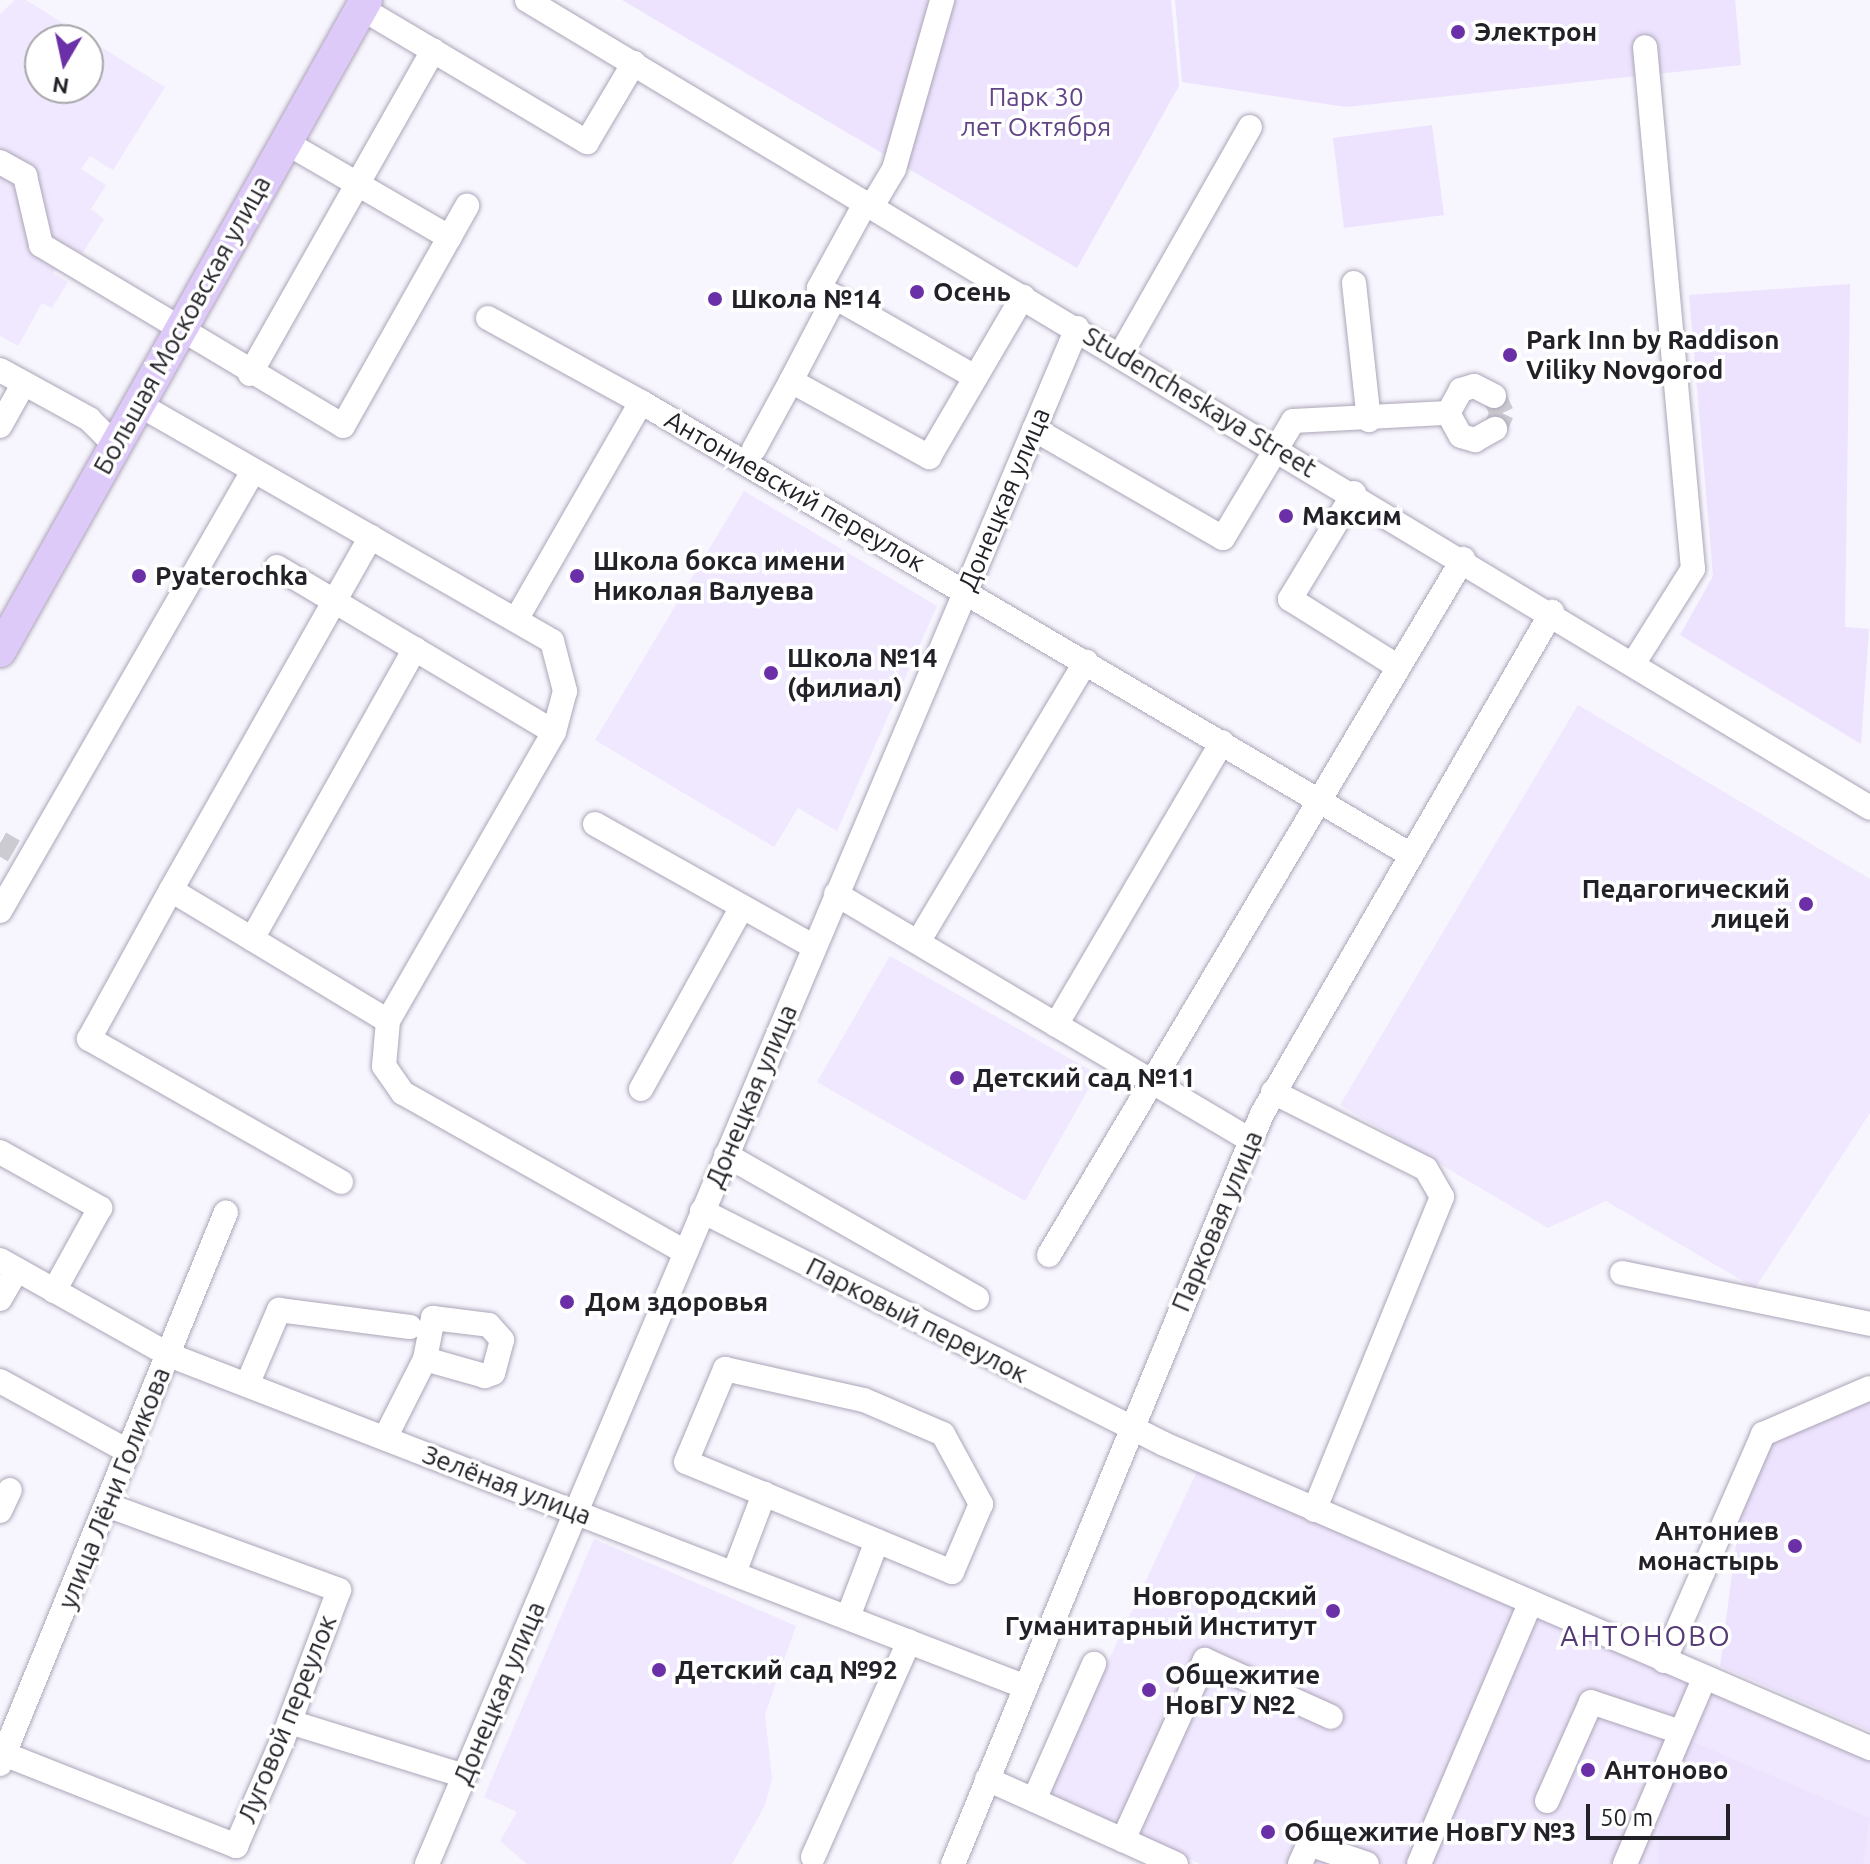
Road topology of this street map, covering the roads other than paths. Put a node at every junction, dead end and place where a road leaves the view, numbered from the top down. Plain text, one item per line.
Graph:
1 (527, 0) edge
2 (942, 0) edge
3 (363, 4) edge
4 (1645, 47) dead end
5 (433, 50) junction
6 (634, 63) junction
7 (1250, 127) dead end
8 (285, 142) junction
9 (0, 162) edge
10 (358, 184) junction
11 (869, 204) junction
12 (467, 206) dead end
13 (449, 237) junction
14 (1354, 283) dead end
15 (1023, 296) junction
16 (835, 297) junction
17 (488, 318) dead end
18 (1077, 328) junction
19 (179, 330) junction
20 (1121, 354) junction
21 (0, 370) edge
22 (250, 374) junction
23 (975, 377) junction
24 (791, 381) junction
25 (24, 383) junction
26 (1494, 396) dead end
27 (641, 402) junction
28 (138, 404) junction
29 (1448, 413) junction
30 (1369, 420) junction
31 (0, 426) edge
32 (1034, 429) junction
33 (1495, 429) dead end
34 (115, 445) junction
35 (1277, 448) junction
36 (754, 449) dead end
37 (252, 473) junction
38 (1354, 493) junction
39 (371, 537) junction
40 (1463, 559) junction
41 (277, 567) dead end
42 (966, 588) junction
43 (335, 601) junction
44 (1552, 612) junction
45 (517, 618) junction
46 (415, 649) junction
47 (0, 651) edge
48 (1086, 661) junction
49 (1635, 661) junction
50 (1397, 666) junction
51 (554, 732) junction
52 (1222, 742) junction
53 (1866, 796) edge
54 (1316, 799) junction
55 (595, 824) dead end
56 (1411, 855) junction
57 (171, 890) junction
58 (836, 894) junction
59 (742, 907) junction
60 (0, 911) edge
61 (252, 939) junction
62 (918, 942) junction
63 (814, 947) junction
64 (388, 1021) junction
65 (1056, 1025) junction
66 (1150, 1080) junction
67 (641, 1089) dead end
68 (1273, 1092) junction
69 (1250, 1140) junction
70 (0, 1152) edge
71 (726, 1155) junction
72 (341, 1182) dead end
73 (702, 1211) junction
74 (226, 1212) dead end
75 (685, 1252) junction
76 (1049, 1255) dead end
77 (8, 1264) edge
78 (1622, 1273) dead end
79 (54, 1291) junction
80 (977, 1298) dead end
81 (0, 1299) edge
82 (1870, 1324) edge
83 (410, 1327) dead end
84 (169, 1355) junction
85 (425, 1359) dead end
86 (0, 1381) edge
87 (247, 1385) junction
88 (1870, 1388) edge
89 (1131, 1429) junction
90 (385, 1438) junction
91 (129, 1452) junction
92 (764, 1494) junction
93 (107, 1505) junction
94 (1314, 1510) junction
95 (574, 1511) junction
96 (877, 1541) junction
97 (734, 1573) junction
98 (1530, 1604) junction
99 (848, 1617) junction
100 (909, 1641) junction
101 (1664, 1661) junction
102 (1094, 1664) dead end
103 (1704, 1679) junction
104 (1026, 1687) junction
105 (1331, 1717) dead end
106 (290, 1722) junction
107 (1680, 1732) junction
108 (1870, 1748) edge
109 (2, 1759) edge
110 (464, 1776) junction
111 (987, 1779) junction
112 (1034, 1800) junction
113 (1547, 1801) dead end
114 (1123, 1840) junction
115 (813, 1857) dead end
116 (427, 1864) edge
117 (953, 1864) edge
118 (1176, 1864) edge
119 (1300, 1864) edge
120 (1367, 1864) edge
121 (1419, 1864) edge
122 (1625, 1864) edge

1 - 6 street, Studencheskaya Street
2 - 11 street
3 - 5 street
3 - 8 main road, Большая Московская улица
4 - 49 street
5 - 6 street
5 - 10 street
6 - 11 street, Studencheskaya Street
7 - 20 street
8 - 10 street
8 - 19 main road, Большая Московская улица
9 - 19 street
10 - 13 street
10 - 22 street
11 - 15 street, Studencheskaya Street
11 - 16 street
12 - 13 street
13 - 22 street
14 - 30 street
15 - 18 street, Studencheskaya Street
15 - 23 street
16 - 23 street
16 - 24 street
17 - 27 street
18 - 20 street, Studencheskaya Street
18 - 32 street, Донецкая улица
19 - 22 street
19 - 28 main road, Большая Московская улица
20 - 35 street, Studencheskaya Street
21 - 25 street
23 - 24 street
24 - 36 street
25 - 31 street
25 - 34 street
26 - 29 street
27 - 42 street, Антониевский переулок
27 - 45 street, Антониевский переулок
28 - 34 main road, Большая Московская улица
28 - 37 street
29 - 30 street
29 - 33 street
30 - 35 street
32 - 35 street
32 - 42 street, Донецкая улица
34 - 47 main road, Большая Московская улица
35 - 38 street, Studencheskaya Street
37 - 39 street
37 - 60 street
38 - 40 street, Studencheskaya Street
38 - 50 street
39 - 43 street
39 - 45 street
40 - 44 street, Studencheskaya Street
40 - 50 street
41 - 43 street
42 - 48 street, Антониевский переулок
42 - 58 street, Донецкая улица
43 - 46 street
43 - 57 street
44 - 49 street, Studencheskaya Street
44 - 56 street, Парковая улица
45 - 51 street
46 - 51 street
46 - 61 street
48 - 52 street, Антониевский переулок
48 - 62 street
49 - 53 street, Studencheskaya Street
50 - 54 street
51 - 64 street
52 - 54 street, Антониевский переулок
52 - 65 street
54 - 56 street, Антониевский переулок
54 - 66 street
55 - 59 street
56 - 68 street, Парковая улица
57 - 61 street
57 - 72 street
58 - 62 street
58 - 63 street, Донецкая улица
59 - 63 street
59 - 67 street
61 - 64 street
62 - 65 street
63 - 71 street, Донецкая улица
64 - 75 street
65 - 66 street
66 - 69 street
66 - 76 street
68 - 69 street, Парковая улица
68 - 94 street
69 - 89 street, Парковая улица
70 - 79 street
71 - 73 street, Донецкая улица
71 - 80 street
73 - 75 street, Донецкая улица
73 - 89 street, Парковый переулок
74 - 84 street, улица Лёни Голикова
75 - 95 street, Донецкая улица
77 - 79 street, Зелёная улица
77 - 81 street
78 - 82 street
79 - 84 street, Зелёная улица
83 - 87 street
84 - 87 street, Зелёная улица
84 - 91 street, улица Лёни Голикова
85 - 90 street
86 - 91 street
87 - 90 street, Зелёная улица
88 - 101 street
89 - 94 street, Парковый переулок
89 - 104 street, Парковая улица
90 - 95 street, Зелёная улица
91 - 93 street, улица Лёни Голикова
92 - 96 street
92 - 96 street
92 - 97 street
93 - 106 street, Луговой переулок
93 - 109 street, улица Лёни Голикова
94 - 98 street, Парковый переулок
95 - 97 street, Зелёная улица
95 - 110 street, Донецкая улица
96 - 99 street
97 - 99 street, Зелёная улица
98 - 101 street, Парковый переулок
98 - 121 street
99 - 100 street, Зелёная улица
100 - 104 street, Зелёная улица
100 - 115 street
101 - 103 street, Парковый переулок
102 - 112 street
103 - 107 street
103 - 108 street, Парковый переулок
104 - 111 street, Парковая улица
105 - 114 street
106 - 109 street, Луговой переулок
106 - 110 street
107 - 113 street
107 - 122 street
110 - 116 street, Донецкая улица
111 - 112 street
111 - 117 street, Парковая улица
112 - 114 street
114 - 118 street
119 - 120 street

